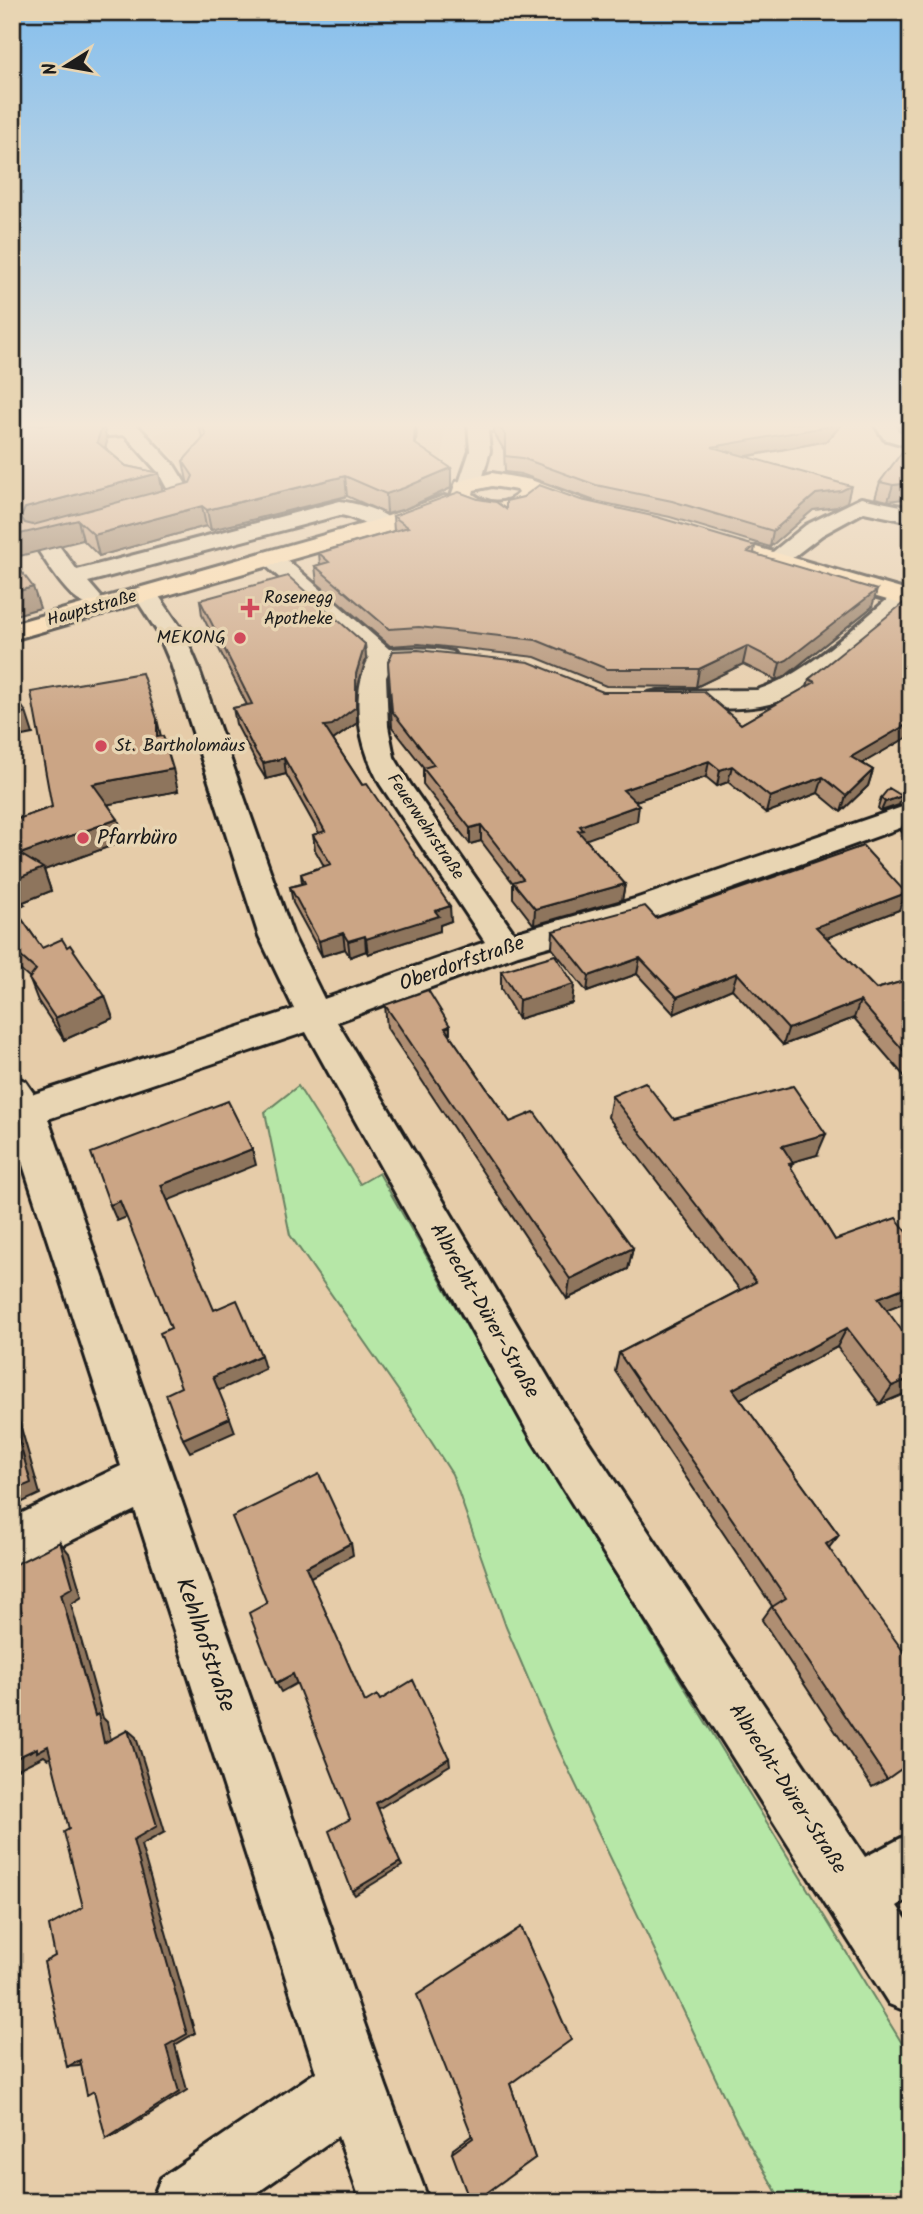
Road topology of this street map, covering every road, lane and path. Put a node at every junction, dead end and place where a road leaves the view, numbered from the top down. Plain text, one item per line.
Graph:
1 (271, 526) edge
2 (380, 526) edge
3 (821, 526) edge
4 (66, 529) edge
5 (12, 531) edge
6 (40, 536) junction
7 (737, 548) edge
8 (271, 558) junction
9 (775, 560) junction
10 (71, 579) junction
11 (145, 594) junction
12 (907, 599) edge
13 (99, 608) junction
14 (12, 632) edge
15 (383, 657) junction
16 (469, 660) edge
17 (635, 699) edge
18 (911, 813) edge
19 (506, 947) junction
20 (315, 1016) junction
21 (17, 1106) edge
22 (149, 1478) junction
23 (12, 1544) edge
24 (911, 1863) edge
25 (857, 1896) junction
26 (911, 1982) edge
27 (353, 2086) junction
28 (184, 2202) edge
29 (395, 2202) edge

1 - 10 street
2 - 8 main road, Hauptstraße
3 - 9 street
4 - 6 street
5 - 6 street
6 - 10 street
7 - 9 main road
8 - 11 main road, Hauptstraße
8 - 15 street
9 - 12 main road
10 - 13 street
11 - 13 main road, Hauptstraße
11 - 20 street, Albrecht-Dürer-Straße
12 - 17 street
13 - 14 main road, Hauptstraße
15 - 16 street
15 - 19 street, Feuerwehrstraße
18 - 19 street, Oberdorfstraße
19 - 20 street, Oberdorfstraße
20 - 21 street, Oberdorfstraße
20 - 25 street, Albrecht-Dürer-Straße
21 - 22 street, Kehlhofstraße
22 - 23 street
22 - 27 street, Kehlhofstraße
24 - 25 street
25 - 26 street, Albrecht-Dürer-Straße
27 - 28 street
27 - 29 street, Kehlhofstraße

